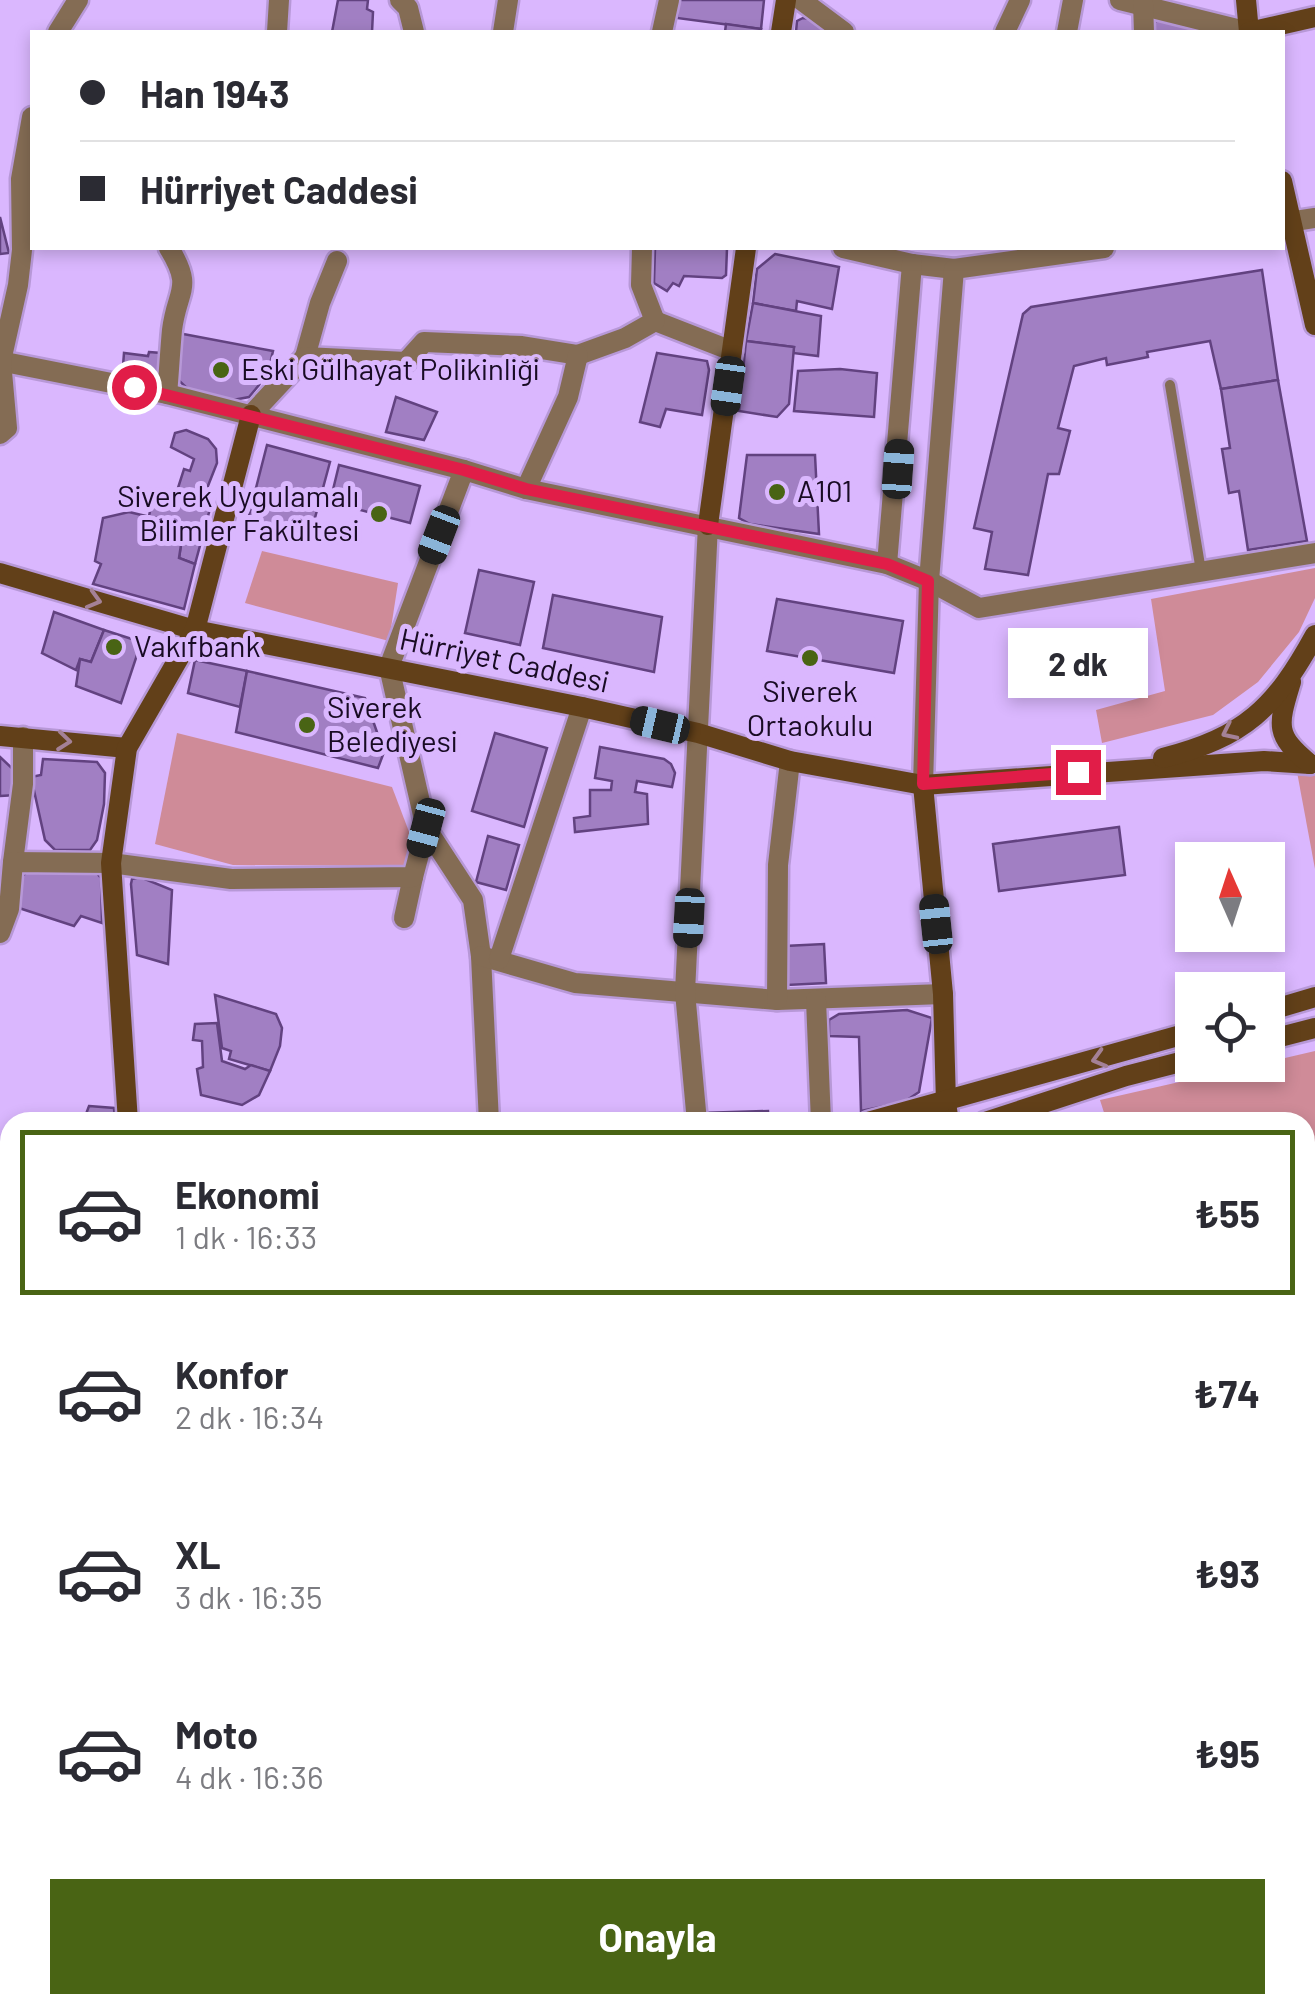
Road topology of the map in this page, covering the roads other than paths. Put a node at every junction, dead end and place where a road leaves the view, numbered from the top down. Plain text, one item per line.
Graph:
1 (78, 0) edge
2 (279, 0) edge
3 (400, 0) edge
4 (508, 0) edge
5 (668, 0) edge
6 (786, 0) edge
7 (801, 0) edge
8 (1020, 0) edge
9 (1073, 0) edge
10 (1120, 0) edge
11 (1246, 0) edge
12 (1143, 4) junction
13 (1315, 17) edge
14 (59, 30) edge
15 (277, 30) edge
16 (414, 30) edge
17 (503, 30) edge
18 (662, 30) edge
19 (781, 30) edge
20 (841, 30) edge
21 (1007, 30) edge
22 (1067, 30) edge
23 (1144, 30) edge
24 (1241, 30) edge
25 (1249, 30) edge
26 (1258, 30) edge
27 (30, 127) edge
28 (1315, 218) edge
29 (1287, 222) edge
30 (170, 250) edge
31 (642, 250) edge
32 (746, 250) edge
33 (852, 250) edge
34 (1077, 250) edge
35 (1023, 254) edge
36 (337, 261) dead end
37 (912, 264) junction
38 (954, 269) junction
39 (655, 320) junction
40 (1315, 324) edge
41 (732, 351) junction
42 (578, 355) junction
43 (305, 357) junction
44 (1, 361) edge
45 (1170, 385) dead end
46 (167, 394) junction
47 (251, 415) junction
48 (0, 434) edge
49 (464, 470) junction
50 (526, 489) junction
51 (708, 526) junction
52 (1315, 553) edge
53 (887, 564) junction
54 (1201, 572) junction
55 (0, 573) edge
56 (928, 581) junction
57 (194, 630) junction
58 (1315, 635) edge
59 (389, 667) junction
60 (1293, 675) junction
61 (582, 707) junction
62 (698, 733) junction
63 (0, 736) edge
64 (23, 737) junction
65 (127, 748) junction
66 (790, 761) junction
67 (1312, 765) edge
68 (1117, 770) junction
69 (923, 784) junction
70 (426, 828) junction
71 (13, 862) junction
72 (111, 862) junction
73 (413, 877) junction
74 (404, 918) dead end
75 (0, 933) edge
76 (490, 958) junction
77 (685, 992) junction
78 (943, 994) junction
79 (1315, 997) edge
80 (777, 1000) junction
81 (816, 1000) junction
82 (1285, 1006) edge
83 (1315, 1028) edge
84 (1285, 1036) edge
85 (1175, 1038) edge
86 (1175, 1063) edge
87 (127, 1112) edge
88 (482, 1112) edge
89 (696, 1112) edge
90 (821, 1112) edge
91 (948, 1112) edge
92 (951, 1112) edge
93 (1016, 1112) edge

1 - 14 street
2 - 15 street
3 - 16 street
4 - 17 street
5 - 18 street
6 - 19 main road
7 - 20 street
8 - 21 street
9 - 22 street
10 - 12 street
11 - 25 main road
12 - 23 street
12 - 24 street
13 - 26 main road
27 - 44 street
28 - 29 street
29 - 40 main road
30 - 46 street
31 - 39 street
32 - 41 main road
33 - 37 street
34 - 35 street
35 - 38 street
36 - 43 street
37 - 38 street
37 - 53 street
38 - 56 street
39 - 41 street
39 - 42 street
41 - 51 main road
42 - 43 street
42 - 50 street
43 - 47 street
44 - 46 street
44 - 48 street
45 - 54 lane
46 - 47 street
47 - 49 street
47 - 57 main road
49 - 50 street
49 - 59 street
50 - 51 street
51 - 53 street
51 - 62 street
52 - 54 street
53 - 56 street
54 - 56 street
55 -> 57 main road, Hürriyet Caddesi
56 - 69 street
57 - 59 main road, Hürriyet Caddesi
57 - 65 main road
58 - 60 main road
59 - 61 main road, Hürriyet Caddesi
59 - 70 street
60 - 67 main road
60 -> 68 main road
61 - 62 main road, Hürriyet Caddesi
61 - 76 street
62 - 66 main road, Hürriyet Caddesi
62 - 77 street
63 - 64 main road
64 -> 65 main road
64 - 71 street
65 - 72 main road
66 - 69 main road, Hürriyet Caddesi
66 - 80 street
67 - 68 main road
68 - 69 main road, Hürriyet Caddesi
69 - 78 main road
70 - 73 street
70 - 76 street
71 - 72 street
71 - 75 street
72 - 73 street
72 - 87 main road
73 - 74 street
76 - 77 street
76 - 88 street
77 - 80 street
77 - 89 street
78 - 81 street
78 - 91 main road
79 - 82 main road
80 - 81 street
81 - 90 street
83 - 84 main road
85 -> 92 main road
86 - 93 main road

